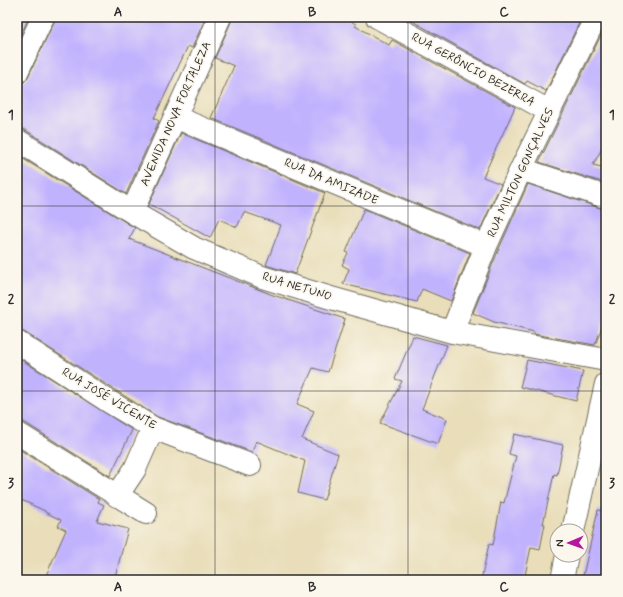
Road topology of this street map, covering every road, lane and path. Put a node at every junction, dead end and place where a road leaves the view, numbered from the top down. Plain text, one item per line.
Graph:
1 (220, 17) edge
2 (377, 17) edge
3 (596, 17) edge
4 (37, 19) edge
5 (17, 72) edge
6 (549, 111) junction
7 (175, 117) junction
8 (17, 140) edge
9 (521, 169) junction
10 (606, 197) edge
11 (132, 212) junction
12 (486, 246) junction
13 (452, 332) junction
14 (17, 342) edge
15 (606, 360) edge
16 (606, 384) edge
17 (153, 428) junction
18 (17, 433) edge
19 (250, 465) dead end
20 (117, 496) junction
21 (146, 513) dead end
22 (575, 523) edge
23 (565, 563) edge
24 (562, 580) edge

1 - 7 street, AVENIDA NOVA FORTALEZA
2 - 6 street, RUA GERÔNCIO BEZERRA
3 - 6 street, RUA MILTON GONÇALVES
4 - 5 street
6 - 9 street, RUA MILTON GONÇALVES
7 - 11 street, AVENIDA NOVA FORTALEZA
7 - 12 street, RUA DA AMIZADE
8 - 11 street, RUA NETUNO
9 - 10 street
9 - 12 street, RUA MILTON GONÇALVES
11 - 13 street, RUA NETUNO
12 - 13 street, RUA MILTON GONÇALVES
13 - 15 street, RUA NETUNO
14 - 17 street, RUA JOSÉ VICENTE
16 - 22 street
17 - 19 street, RUA JOSÉ VICENTE
17 - 20 street
18 - 20 street
20 - 21 street
23 - 24 street

